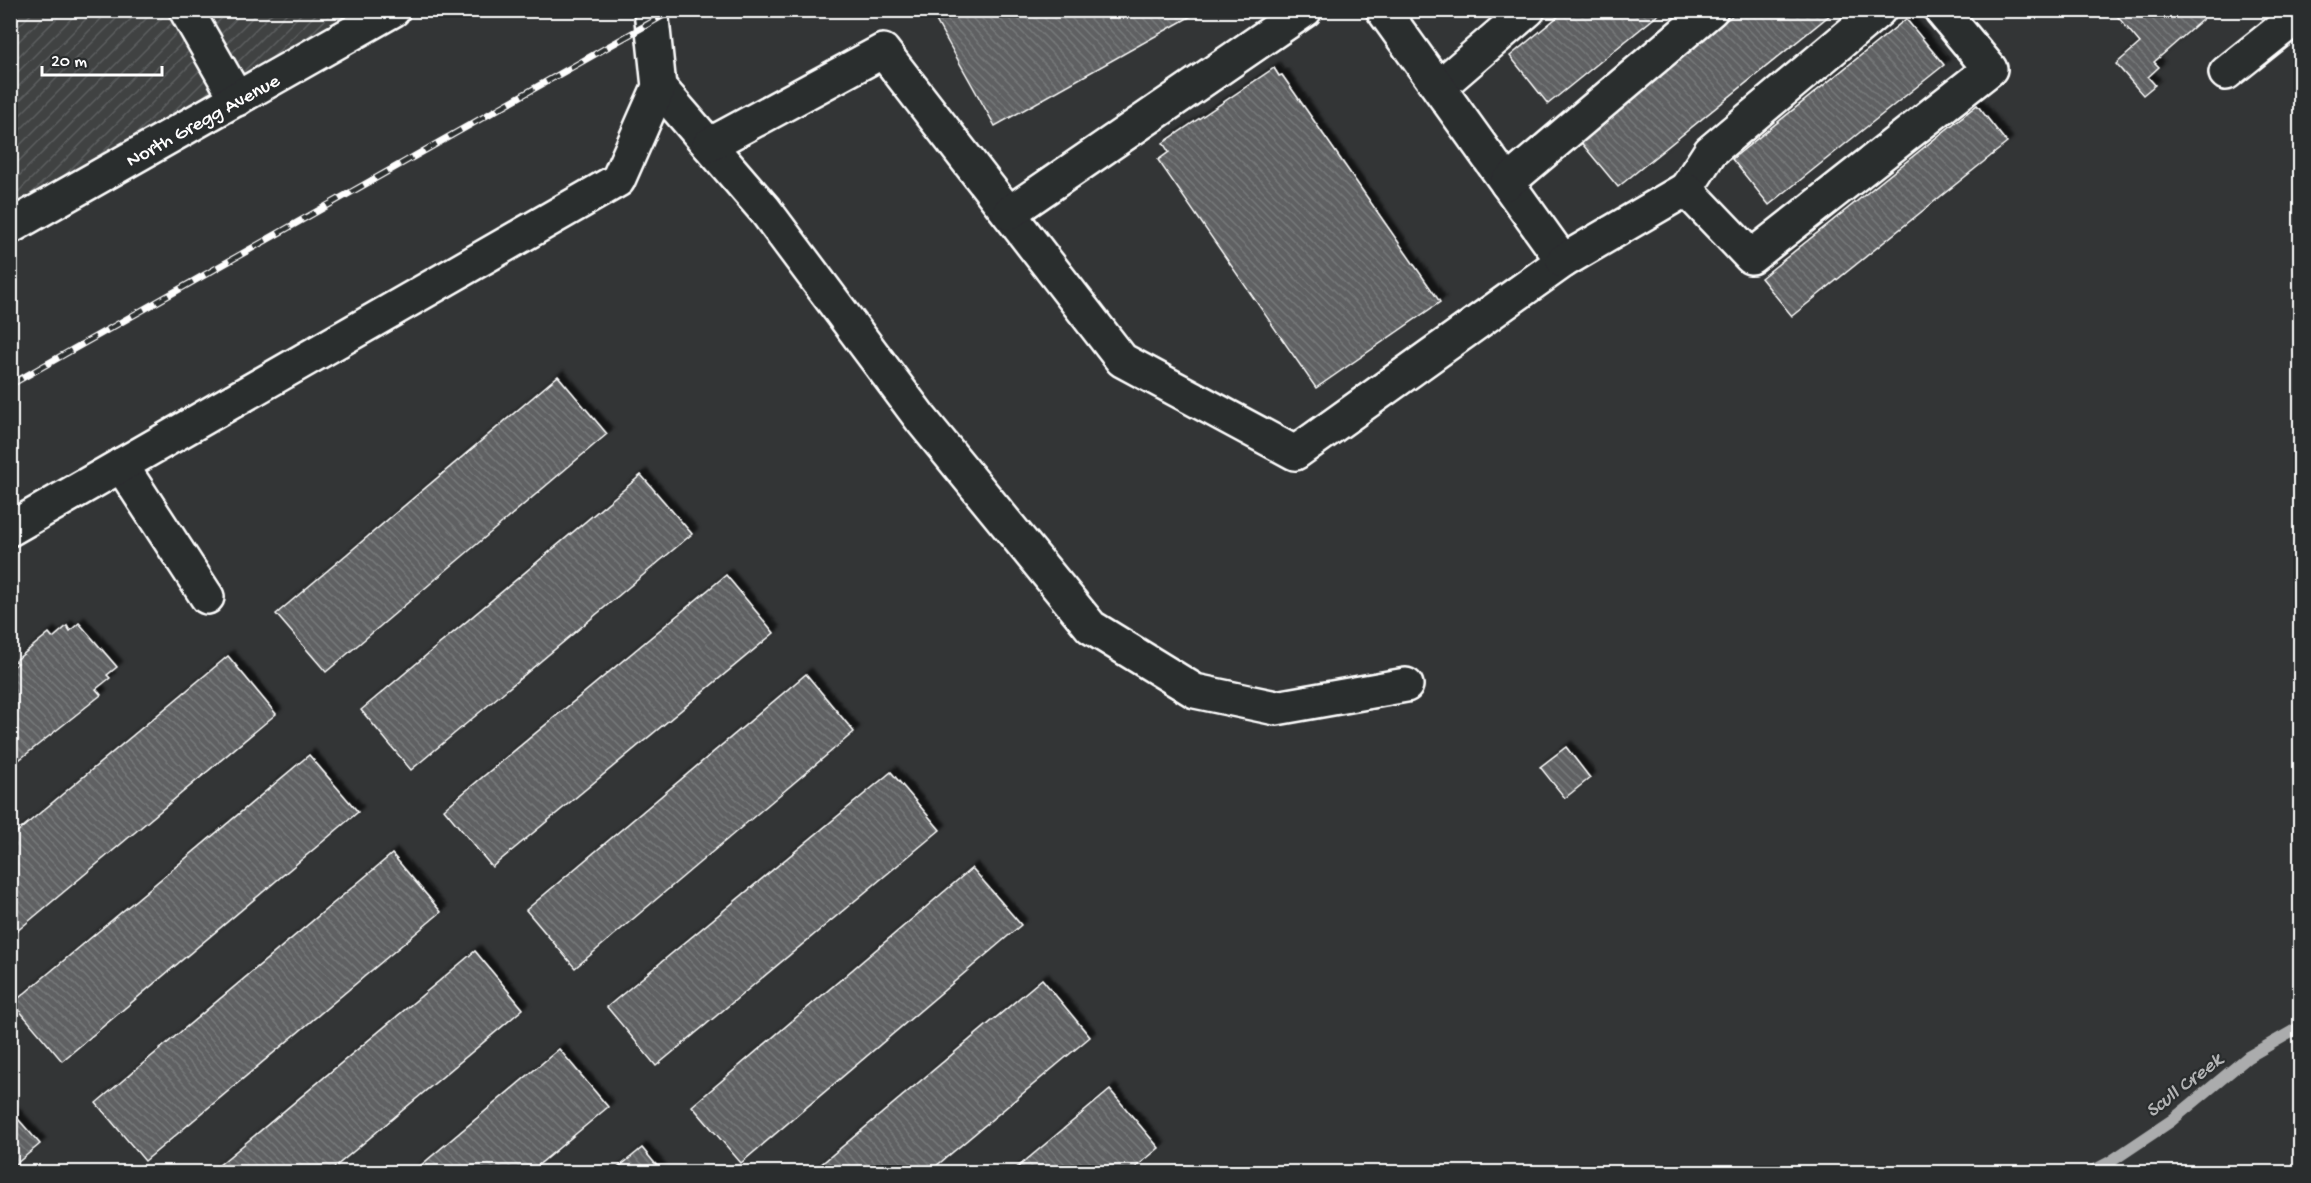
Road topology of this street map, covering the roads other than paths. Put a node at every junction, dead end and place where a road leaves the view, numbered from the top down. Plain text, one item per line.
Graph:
1 (186, 10) edge
2 (393, 10) edge
3 (651, 10) edge
4 (1305, 10) edge
5 (1383, 10) edge
6 (1528, 10) edge
7 (1711, 10) edge
8 (1879, 10) edge
9 (1941, 10) edge
10 (2301, 14) edge
11 (2226, 74) dead end
12 (659, 87) junction
13 (1439, 87) junction
14 (237, 99) junction
15 (709, 145) junction
16 (1507, 183) junction
17 (1686, 189) junction
18 (1009, 213) junction
19 (10, 227) edge
20 (1563, 261) junction
21 (121, 465) junction
22 (10, 529) edge
23 (207, 597) dead end
24 (1406, 685) dead end

1 - 14 main road
2 - 14 main road, North Gregg Avenue
3 - 12 main road
4 - 18 main road
5 - 13 main road
6 - 13 main road
7 - 16 main road
8 - 17 main road
9 - 17 main road
10 - 11 main road
12 - 15 main road
12 - 21 main road
13 - 16 main road
14 - 19 main road, North Gregg Avenue
15 - 18 main road
15 - 24 main road
16 - 20 main road
17 - 20 main road
18 - 20 main road
21 - 22 main road
21 - 23 main road

